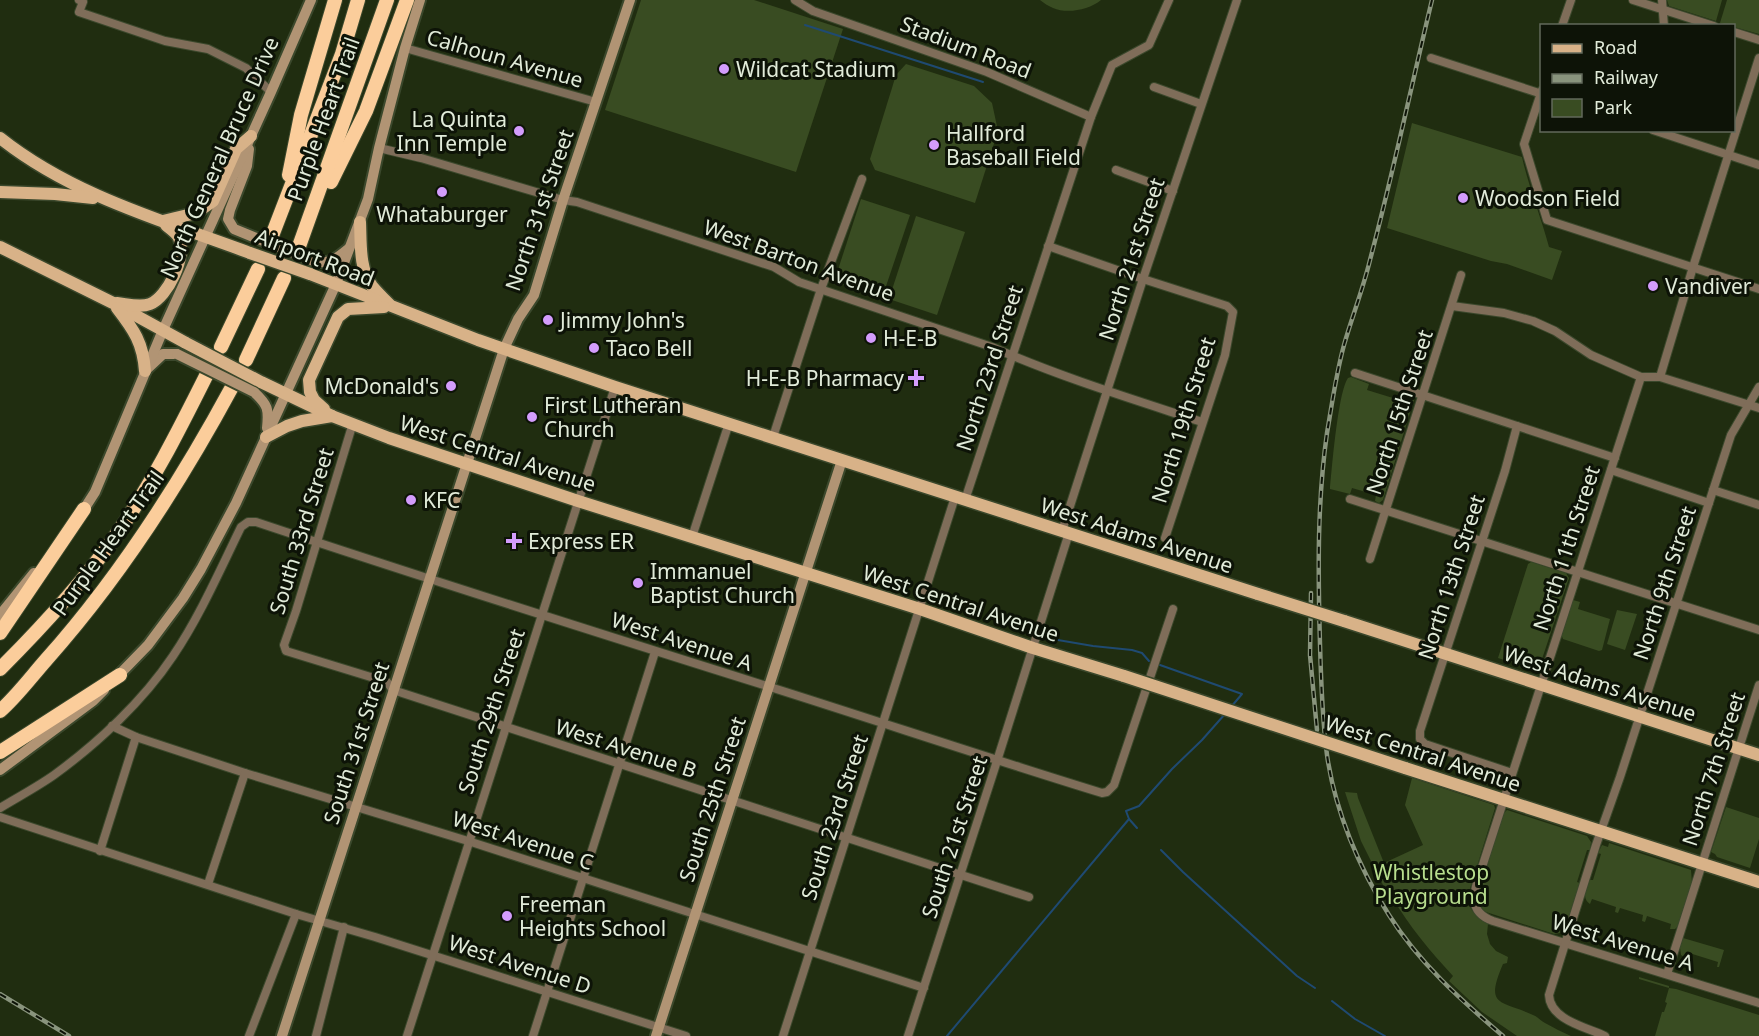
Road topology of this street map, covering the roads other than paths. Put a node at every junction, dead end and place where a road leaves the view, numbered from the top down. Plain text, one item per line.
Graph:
1 (79, 0) edge
2 (311, 0) edge
3 (335, 0) edge
4 (358, 0) edge
5 (387, 0) edge
6 (407, 0) edge
7 (420, 0) edge
8 (630, 0) edge
9 (795, 0) edge
10 (1169, 0) edge
11 (1238, 0) edge
12 (1571, 0) edge
13 (1633, 0) edge
14 (1662, 0) edge
15 (1664, 10) junction
16 (1563, 24) edge
17 (1664, 24) edge
18 (1708, 24) edge
19 (1735, 32) edge
20 (1759, 40) edge
21 (405, 48) junction
22 (1431, 58) dead end
23 (1759, 58) edge
24 (1154, 87) dead end
25 (271, 92) junction
26 (1540, 93) edge
27 (1540, 96) edge
28 (596, 102) junction
29 (1202, 104) junction
30 (1091, 117) junction
31 (1659, 132) edge
32 (251, 136) junction
33 (0, 138) edge
34 (379, 148) junction
35 (1728, 154) junction
36 (1759, 165) edge
37 (1116, 170) dead end
38 (862, 179) dead end
39 (1173, 191) junction
40 (0, 192) edge
41 (563, 200) junction
42 (111, 202) junction
43 (281, 217) junction
44 (162, 221) junction
45 (360, 222) junction
46 (205, 237) junction
47 (270, 241) dead end
48 (1048, 246) junction
49 (0, 247) edge
50 (349, 248) junction
51 (1693, 267) junction
52 (258, 269) dead end
53 (1461, 275) dead end
54 (284, 278) dead end
55 (1143, 279) junction
56 (336, 284) junction
57 (1759, 288) edge
58 (822, 289) junction
59 (113, 303) junction
60 (1452, 306) junction
61 (392, 307) junction
62 (163, 330) junction
63 (221, 347) dead end
64 (504, 349) junction
65 (1012, 356) junction
66 (246, 360) dead end
67 (145, 371) junction
68 (1355, 373) dead end
69 (207, 374) dead end
70 (1641, 377) junction
71 (1660, 377) junction
72 (232, 387) dead end
73 (258, 387) junction
74 (615, 387) junction
75 (1759, 387) edge
76 (1107, 391) junction
77 (286, 393) junction
78 (1422, 395) junction
79 (1748, 404) junction
80 (1759, 408) edge
81 (332, 416) junction
82 (1202, 422) junction
83 (354, 423) junction
84 (729, 423) junction
85 (1517, 426) junction
86 (266, 437) junction
87 (772, 437) junction
88 (1615, 458) junction
89 (842, 460) junction
90 (466, 463) junction
91 (1611, 470) junction
92 (1713, 490) junction
93 (960, 499) junction
94 (1350, 499) dead end
95 (578, 501) junction
96 (1708, 503) junction
97 (1759, 505) edge
98 (84, 510) junction
99 (1386, 510) junction
100 (1065, 532) junction
101 (692, 537) junction
102 (1165, 538) dead end
103 (1481, 541) junction
104 (318, 542) junction
105 (1370, 559) dead end
106 (1578, 572) junction
107 (805, 573) junction
108 (430, 578) junction
109 (1676, 604) junction
110 (920, 609) junction
111 (1173, 609) dead end
112 (542, 614) junction
113 (0, 615) edge
114 (1759, 630) edge
115 (0, 633) edge
116 (1033, 648) junction
117 (284, 649) joint
118 (655, 652) junction
119 (1446, 654) junction
120 (0, 669) edge
121 (120, 675) junction
122 (1541, 685) junction
123 (1759, 685) edge
124 (768, 687) junction
125 (393, 690) junction
126 (0, 711) edge
127 (1640, 717) junction
128 (883, 723) junction
129 (112, 726) junction
130 (505, 727) junction
131 (136, 737) junction
132 (1739, 748) junction
133 (0, 752) edge
134 (1759, 755) edge
135 (997, 761) junction
136 (619, 765) junction
137 (0, 770) edge
138 (1512, 772) junction
139 (245, 773) junction
140 (1504, 800) junction
141 (732, 802) junction
142 (356, 806) junction
143 (0, 808) edge
144 (0, 817) edge
145 (1602, 830) junction
146 (846, 838) junction
147 (468, 841) junction
148 (100, 850) junction
149 (1702, 863) junction
150 (960, 874) junction
151 (583, 878) junction
152 (1759, 882) edge
153 (208, 885) junction
154 (1029, 897) dead end
155 (1478, 913) joint
156 (296, 914) junction
157 (695, 915) junction
158 (319, 921) junction
159 (344, 927) junction
160 (1565, 943) junction
161 (809, 951) junction
162 (433, 955) junction
163 (1667, 974) junction
164 (924, 988) junction
165 (547, 992) junction
166 (1759, 1003) edge
167 (658, 1032) edge
168 (249, 1036) edge
169 (282, 1036) edge
170 (316, 1036) edge
171 (407, 1036) edge
172 (533, 1036) edge
173 (686, 1036) edge
174 (783, 1036) edge
175 (908, 1036) edge
176 (1605, 1036) edge

1 - 25 street
2 - 25 main road, North General Bruce Drive
3 - 43 highway
4 - 43 highway, Purple Heart Trail
5 - 6 highway, Purple Heart Trail
7 - 21 main road
8 - 28 main road, North 31st Street
9 - 30 street, Stadium Road
10 - 30 street, North 23rd Street
11 - 29 street, North 21st Street
12 - 16 street
13 - 15 street
14 - 15 street
15 - 17 street
15 - 18 street
19 - 20 street
21 - 28 street, Calhoun Avenue
21 - 34 main road
22 - 26 street
23 - 35 street
24 - 29 street
25 - 32 main road, North General Bruce Drive
27 - 51 street
28 - 41 main road, North 31st Street
29 - 39 street, North 21st Street
30 - 48 street, North 23rd Street
31 - 35 street
32 - 44 main road
32 - 46 main road, North General Bruce Drive
32 - 50 main road, bridge
33 - 42 main road, Airport Road
34 - 41 street, West Barton Avenue
34 - 45 main road
35 - 36 street
35 - 51 street
37 - 39 street
38 - 58 street
39 - 55 street, North 21st Street
40 - 42 main road, Airport Road
41 - 58 street, West Barton Avenue
41 - 64 main road, North 31st Street
42 - 44 main road, Airport Road
43 - 47 highway, Purple Heart Trail
44 - 46 main road, Airport Road
44 - 59 main road
45 - 50 main road
45 - 61 main road
46 - 56 main road, Airport Road, bridge
46 - 62 main road, North General Bruce Drive
48 - 55 street
48 - 65 street, North 23rd Street
49 - 59 main road
50 - 56 main road
51 - 57 street
51 - 71 street
52 - 63 highway
53 - 60 street, North 15th Street
54 - 66 highway
55 - 76 street, North 21st Street
55 - 82 street, North 19th Street
56 - 61 main road, Airport Road
56 - 77 main road
58 - 65 street, West Barton Avenue
58 - 87 street
59 - 62 main road
59 - 67 main road
60 - 70 street
60 - 78 street, North 15th Street
61 - 64 main road, Airport Road
61 - 81 main road
62 - 67 main road, North General Bruce Drive
62 - 73 main road, West Central Avenue, bridge
64 - 74 main road, West Adams Avenue
64 - 90 main road, North 31st Street
65 - 76 street, West Barton Avenue
65 - 93 street, North 23rd Street
67 - 73 main road, bridge
67 - 98 main road, North General Bruce Drive
68 - 78 street
69 - 120 highway, Purple Heart Trail
70 - 71 street
70 - 88 street, North 11th Street
71 - 79 street
72 - 126 highway, Purple Heart Trail
73 - 77 main road, West Central Avenue
73 - 86 main road
74 - 84 main road, West Adams Avenue
74 - 95 street, South 29th Street
75 - 79 street, North 9th Street
76 - 82 street, West Barton Avenue
76 - 100 street, North 21st Street
77 - 81 main road, West Central Avenue
77 - 86 main road
78 - 85 street
78 - 99 street, North 15th Street
79 - 80 street
79 - 92 street, North 9th Street
81 - 83 main road, West Central Avenue
81 - 86 main road
82 - 102 street, North 19th Street
83 - 90 main road, West Central Avenue
83 - 104 street, South 33rd Street
84 - 87 main road, West Adams Avenue
84 - 101 street
85 - 88 street
85 - 103 street, North 13th Street
86 - 121 main road
87 - 89 main road, West Adams Avenue
88 - 91 street, North 11th Street
89 - 93 main road, West Adams Avenue
89 - 107 main road, South 25th Street
90 - 95 main road, West Central Avenue
90 - 108 main road, South 31st Street
91 - 96 street
91 - 106 street, North 11th Street
92 - 96 street, North 9th Street
92 - 97 street
93 - 100 main road, West Adams Avenue
93 - 110 street, North 23rd Street
94 - 99 street
95 - 101 main road, West Central Avenue
95 - 112 street, South 29th Street
96 - 109 street, North 9th Street
98 - 113 main road, North General Bruce Drive
98 - 115 highway
99 - 103 street
99 - 105 street, North 15th Street
100 - 116 street, North 21st Street
100 - 119 main road, West Adams Avenue, bridge
101 - 107 main road, West Central Avenue
103 - 106 street
103 - 119 street, North 13th Street
104 - 108 street, West Avenue A
104 - 117 street, South 33rd Street
104 - 129 street, West Avenue A
106 - 109 street
106 - 122 street, North 11th Street
107 - 110 main road, West Central Avenue
107 - 124 main road, South 25th Street
108 - 112 street, West Avenue A
108 - 125 main road, South 31st Street
109 - 114 street
109 - 127 street, North 9th Street
110 - 116 main road, West Central Avenue
110 - 128 street, South 23rd Street
111 - 135 street, West Avenue A
112 - 118 street, West Avenue A
112 - 130 street, South 29th Street
116 - 135 street, South 21st Street
116 - 140 main road, West Central Avenue, bridge
117 - 125 street, West Avenue B
118 - 124 street, West Avenue A
118 - 136 street
119 - 122 main road, West Adams Avenue
119 - 138 street, North 13th Street
121 - 133 highway
121 - 137 main road
122 - 127 main road, West Adams Avenue
122 - 138 street, North 11th Street
123 - 132 street, North 7th Street
124 - 128 street, West Avenue A
124 - 141 main road, South 25th Street
125 - 130 street, West Avenue B
125 - 142 main road, South 31st Street
127 - 132 main road, West Adams Avenue
127 - 145 street, North 9th Street
128 - 135 street, West Avenue A
128 - 146 street, South 23rd Street
129 - 131 street, West Avenue C
129 - 143 street
130 - 136 street, West Avenue B
130 - 147 street, South 29th Street
131 - 139 street, West Avenue C
131 - 148 street
132 - 134 main road, West Adams Avenue
132 - 149 street, North 7th Street
135 - 150 street, South 21st Street
136 - 141 street, West Avenue B
136 - 151 street
138 - 140 street, North 11th Street
139 - 142 street, West Avenue C
139 - 153 street
140 - 145 main road, West Central Avenue
140 - 155 street, North 11th Street
141 - 146 street, West Avenue B
141 - 157 main road, South 25th Street
142 - 147 street, West Avenue C
142 - 158 main road, South 31st Street
144 - 148 street
145 - 149 main road, West Central Avenue
145 - 160 street, North 9th Street
146 - 150 street, West Avenue B
146 - 161 street, South 23rd Street
147 - 151 street, West Avenue C
147 - 162 street, South 29th Street
148 - 153 street
149 - 152 main road, West Central Avenue
149 - 163 street, North 7th Street
150 - 154 street, West Avenue B
150 - 164 street, South 21st Street
151 - 157 street, West Avenue C
151 - 165 street
153 - 156 street
155 - 160 street, West Avenue A
156 - 158 street, West Avenue D
156 - 168 street
157 - 161 street, West Avenue C
157 - 167 main road, South 25th Street
158 - 159 street, West Avenue D
158 - 169 main road, South 31st Street
159 - 162 street, West Avenue D
159 - 170 street
160 - 163 street, West Avenue A
160 - 176 street
161 - 164 street, West Avenue C
161 - 174 street, South 23rd Street
162 - 165 street, West Avenue D
162 - 171 street, South 29th Street
163 - 166 street, West Avenue A
164 - 175 street, South 21st Street
165 - 167 street, West Avenue D
165 - 172 street
167 - 173 street, West Avenue D

